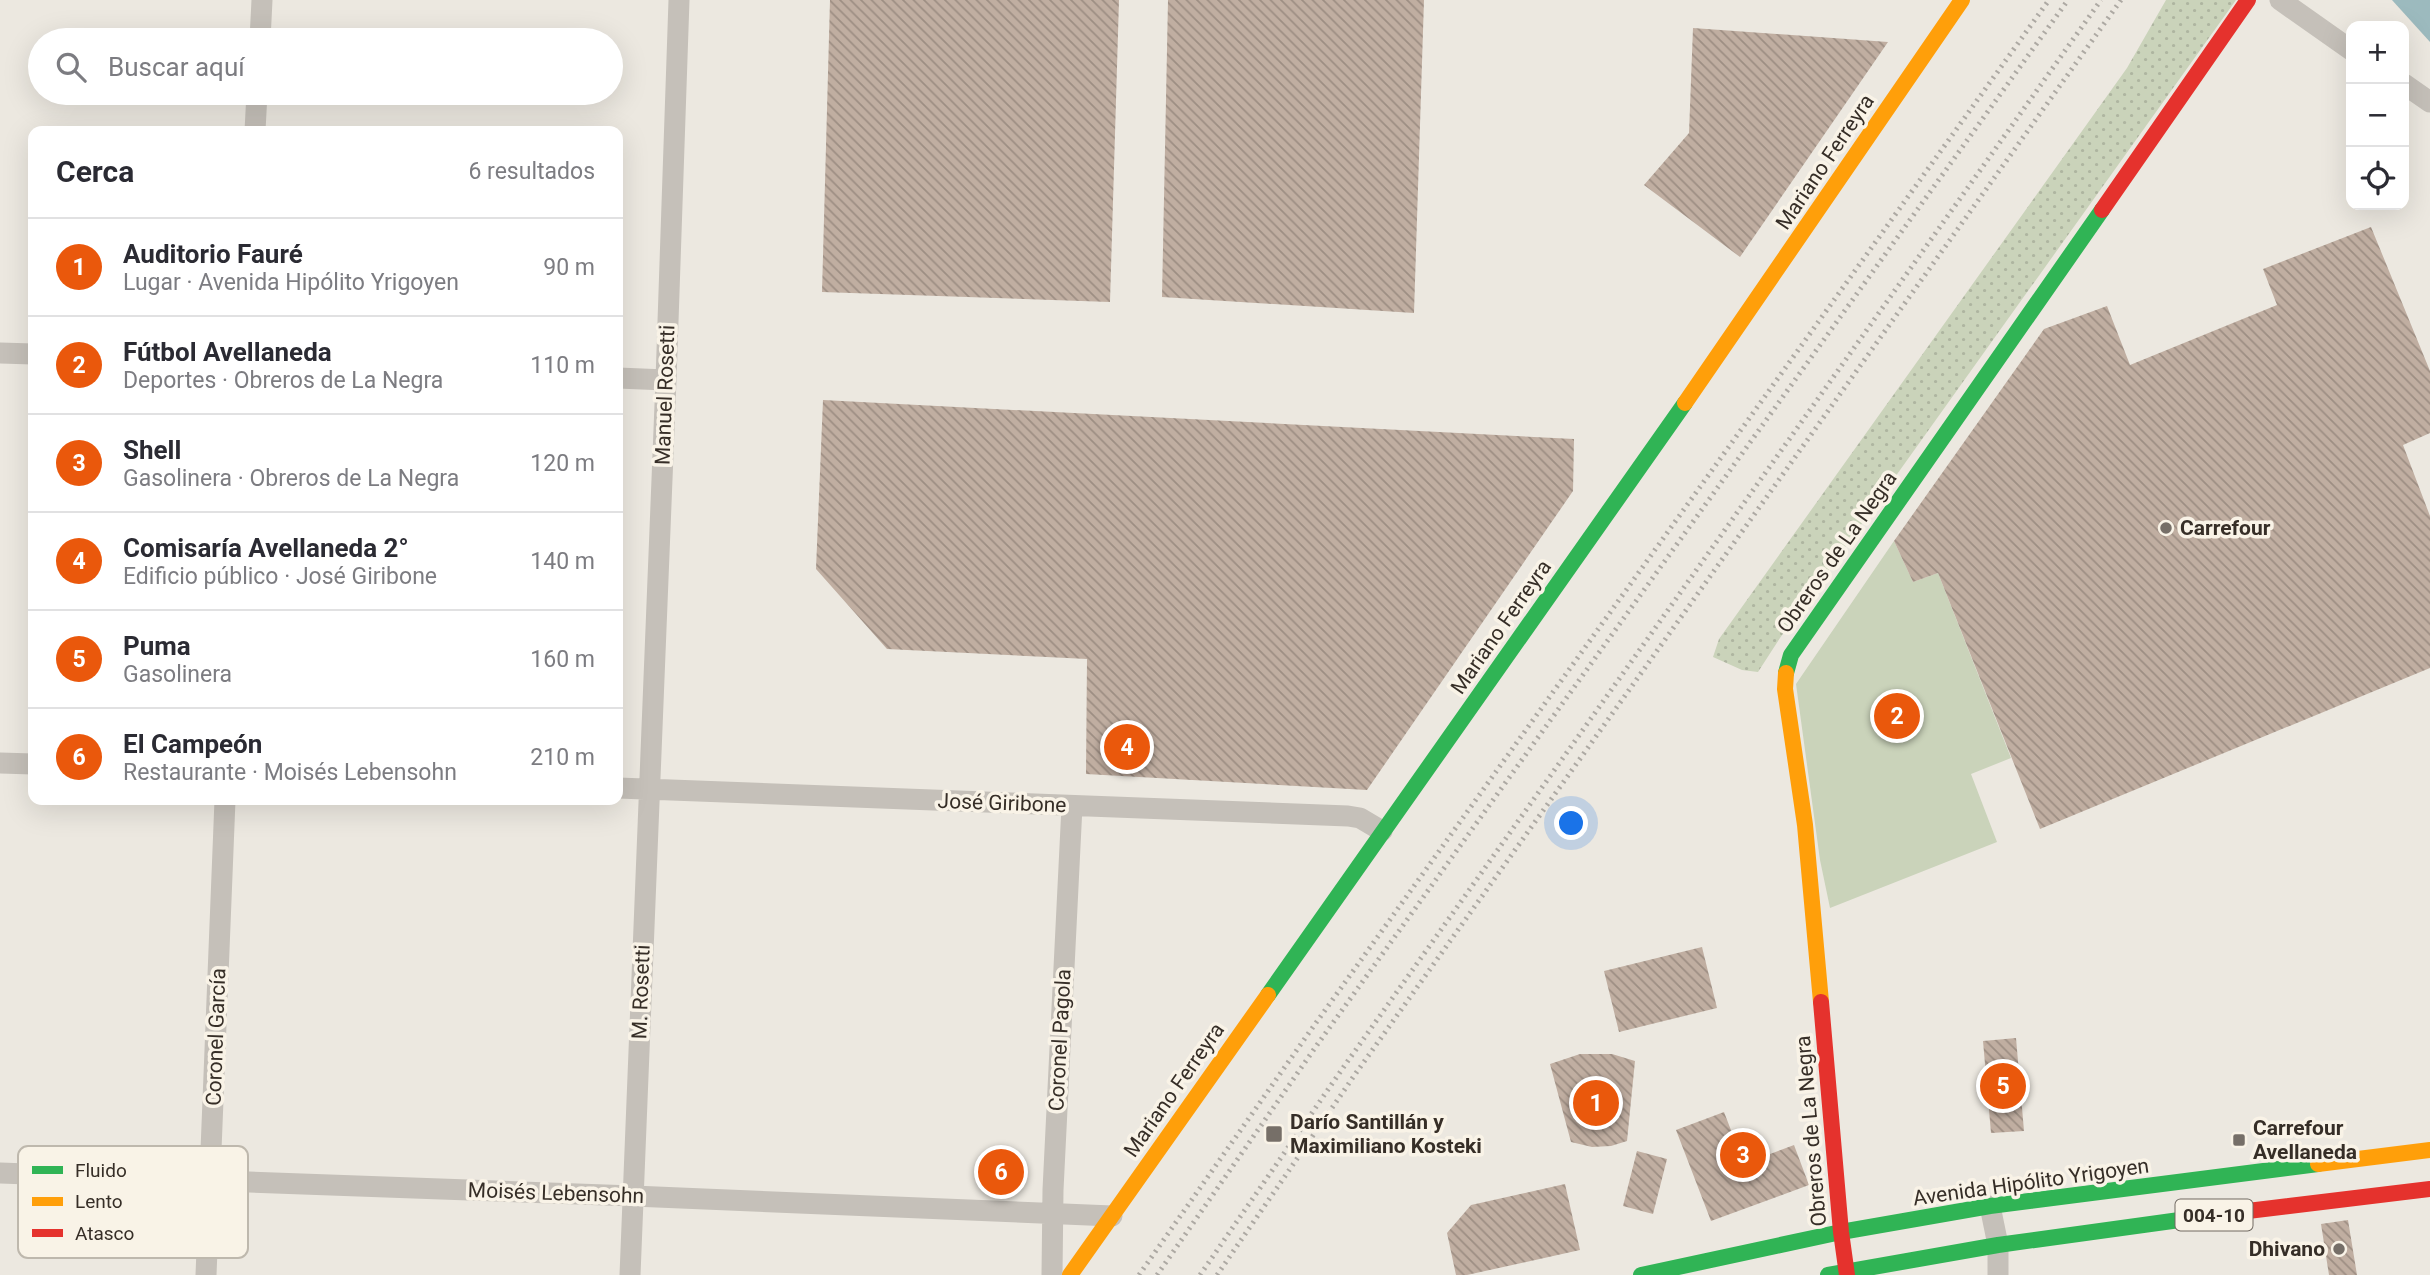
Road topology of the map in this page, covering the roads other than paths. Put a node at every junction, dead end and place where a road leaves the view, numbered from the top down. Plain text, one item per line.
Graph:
1 (262, 0) edge
2 (679, 0) edge
3 (1962, 0) edge
4 (2248, 0) edge
5 (2280, 0) edge
6 (261, 28) edge
7 (2346, 46) edge
8 (2409, 88) edge
9 (2430, 102) edge
10 (256, 105) edge
11 (255, 126) edge
12 (0, 353) edge
13 (28, 354) edge
14 (623, 378) edge
15 (666, 380) junction
16 (0, 763) edge
17 (28, 764) edge
18 (623, 788) edge
19 (649, 789) junction
20 (225, 805) edge
21 (1072, 806) junction
22 (1382, 831) junction
23 (211, 1146) edge
24 (2430, 1150) edge
25 (0, 1173) edge
26 (18, 1174) edge
27 (248, 1182) edge
28 (2430, 1189) edge
29 (633, 1196) junction
30 (1990, 1206) junction
31 (1052, 1213) junction
32 (1112, 1216) junction
33 (1841, 1232) junction
34 (1998, 1245) junction
35 (1847, 1273) edge
36 (630, 1275) edge
37 (1052, 1275) edge
38 (1070, 1275) edge
39 (1641, 1275) edge
40 (1828, 1275) edge
41 (1998, 1275) edge

1 - 6 street
2 - 15 street, Manuel Rosetti
3 - 22 street, Mariano Ferreyra
4 - 33 street, Obreros de La Negra
5 - 7 street
8 - 9 street
10 - 11 street
12 - 13 street
14 - 15 street
15 - 19 street, Manuel Rosetti
16 - 17 street
18 - 19 street, José Giribone
19 - 21 street, José Giribone
19 - 29 street, M. Rosetti
20 - 23 street, Coronel García
21 - 22 street, José Giribone
21 - 31 street, Coronel Pagola
22 - 32 street, Mariano Ferreyra
24 - 30 street, Avenida Hipólito Yrigoyen / 004-10
25 - 26 street, Moisés Lebensohn
27 - 29 street, Moisés Lebensohn
28 - 34 street, 004-10
29 - 31 street, Moisés Lebensohn
29 - 36 street
30 - 33 street, Avenida Hipólito Yrigoyen / 004-10
30 - 34 street
31 - 32 street, Moisés Lebensohn
31 - 37 street, Coronel Pagola
32 - 38 street, Mariano Ferreyra
33 - 35 street, Obreros de La Negra
33 - 39 street, Avenida Hipólito Yrigoyen / 004-10
34 - 35 street, 004-10
34 - 41 street
35 - 40 street, 004-10

